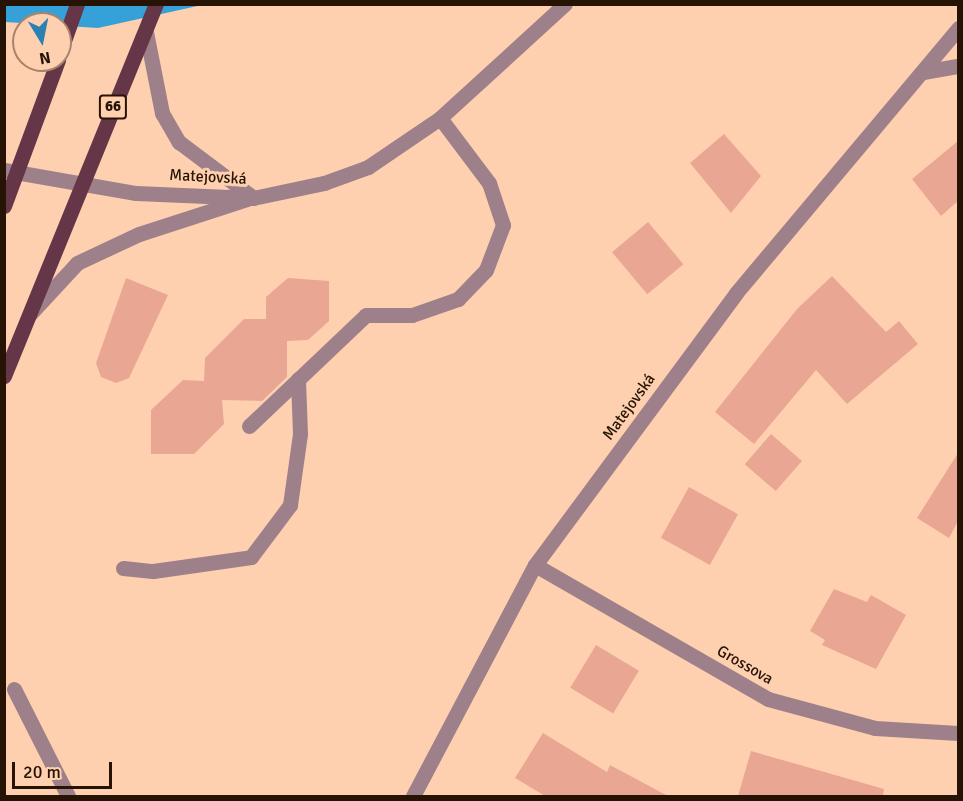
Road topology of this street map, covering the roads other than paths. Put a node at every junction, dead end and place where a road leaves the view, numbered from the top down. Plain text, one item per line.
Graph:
1 (77, 4) edge
2 (156, 4) edge
3 (565, 4) edge
4 (72, 18) edge
5 (958, 28) edge
6 (146, 32) junction
7 (958, 66) edge
8 (54, 72) edge
9 (923, 72) junction
10 (440, 118) junction
11 (4, 170) edge
12 (21, 170) junction
13 (81, 182) junction
14 (253, 198) junction
15 (4, 206) edge
16 (29, 314) junction
17 (4, 376) edge
18 (298, 379) junction
19 (249, 426) dead end
20 (535, 565) junction
21 (123, 568) dead end
22 (14, 689) dead end
23 (958, 733) edge
24 (68, 796) edge
25 (413, 796) edge

1 - 4 main road
2 - 6 main road, 66
3 - 10 street, Matejovská
5 - 9 street, Matejovská
6 - 13 main road, 66
6 - 14 street
7 - 9 street
8 - 12 main road
9 - 20 street, Matejovská
10 - 14 street, Matejovská
10 - 18 street
11 - 12 street, Matejovská
12 - 13 street, Matejovská
12 - 15 main road
13 - 14 street, Matejovská
13 - 16 main road, 66
14 - 16 street
16 - 17 main road, 66
18 - 19 street
18 - 21 street
20 - 23 street, Grossova
20 - 25 street, Matejovská
22 - 24 street

